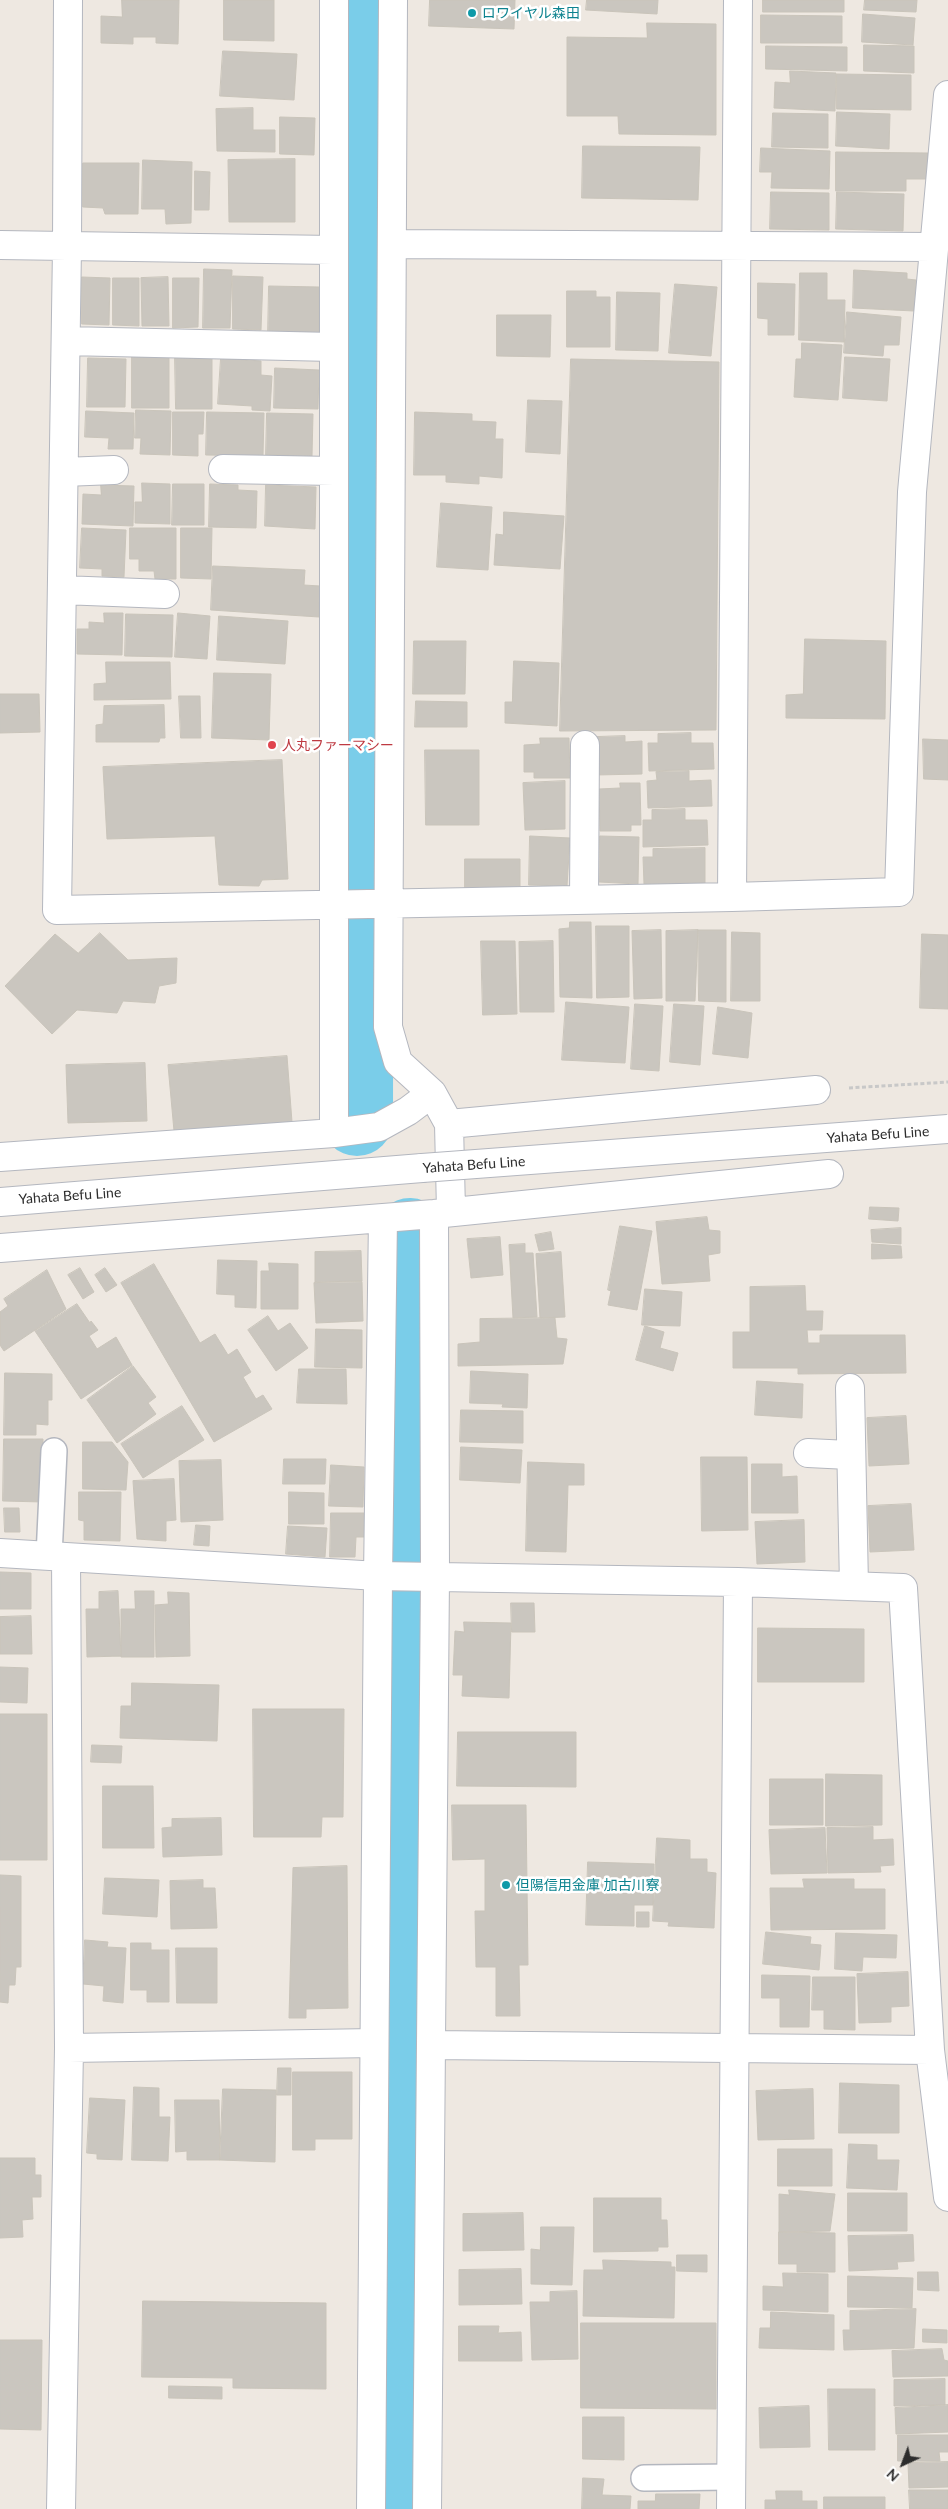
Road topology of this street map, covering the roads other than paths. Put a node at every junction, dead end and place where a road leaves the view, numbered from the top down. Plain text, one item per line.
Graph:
1 (68, 0) edge
2 (334, 0) edge
3 (393, 0) edge
4 (738, 0) edge
5 (948, 95) edge
6 (392, 244) junction
7 (0, 245) edge
8 (736, 246) junction
9 (67, 247) junction
10 (933, 247) junction
11 (333, 250) junction
12 (66, 341) junction
13 (333, 347) junction
14 (224, 469) dead end
15 (114, 470) dead end
16 (334, 471) junction
17 (64, 472) junction
18 (62, 590) junction
19 (165, 594) dead end
20 (585, 745) dead end
21 (732, 897) junction
22 (584, 900) junction
23 (380, 904) junction
24 (338, 905) junction
25 (816, 1090) road end
26 (432, 1092) junction
27 (449, 1124) junction
28 (948, 1130) edge
29 (334, 1133) junction
30 (0, 1157) edge
31 (829, 1174) dead end
32 (0, 1202) edge
33 (443, 1212) junction
34 (383, 1218) junction
35 (0, 1248) edge
36 (850, 1388) dead end
37 (54, 1451) dead end
38 (808, 1453) dead end
39 (849, 1455) junction
40 (0, 1553) edge
41 (58, 1556) junction
42 (383, 1576) junction
43 (427, 1576) junction
44 (738, 1582) junction
45 (854, 1586) junction
46 (374, 2043) junction
47 (431, 2045) junction
48 (735, 2047) junction
49 (69, 2048) junction
50 (930, 2050) junction
51 (948, 2197) edge
52 (732, 2477) junction
53 (644, 2478) dead end
54 (62, 2509) edge
55 (371, 2509) edge
56 (427, 2509) edge
57 (731, 2509) edge

1 - 9 street
2 - 11 street
3 - 6 street
4 - 8 street
5 - 10 street
6 - 8 street
6 - 23 street
7 - 9 street
8 - 10 street
8 - 21 street
9 - 11 street
9 - 12 street
10 - 21 street
11 - 13 street
12 - 13 street
12 - 17 street
13 - 16 street
14 - 16 street
15 - 17 street
16 - 24 street
17 - 18 street
18 - 19 street
18 - 24 street
20 - 22 street
21 - 22 street
22 - 23 street
23 - 24 street
23 - 26 street
24 - 29 street
25 - 27 street
26 - 27 street
26 - 29 street
27 - 33 street
28 - 32 street, Yahata Befu Line, bridge
29 - 30 street
31 - 33 street
33 - 34 street
33 - 43 street
34 - 35 street
34 - 42 street
36 - 39 street
37 - 41 lane
38 - 39 street
39 - 45 street
40 - 41 street
41 - 42 street
41 - 49 street
42 - 43 street
42 - 46 street
43 - 44 street
43 - 47 street
44 - 45 street
44 - 48 street
45 - 50 street
46 - 49 street
46 - 55 street
47 - 48 street
47 - 56 street
48 - 50 street
48 - 52 street
49 - 54 street
50 - 51 street
52 - 53 lane
52 - 57 street

